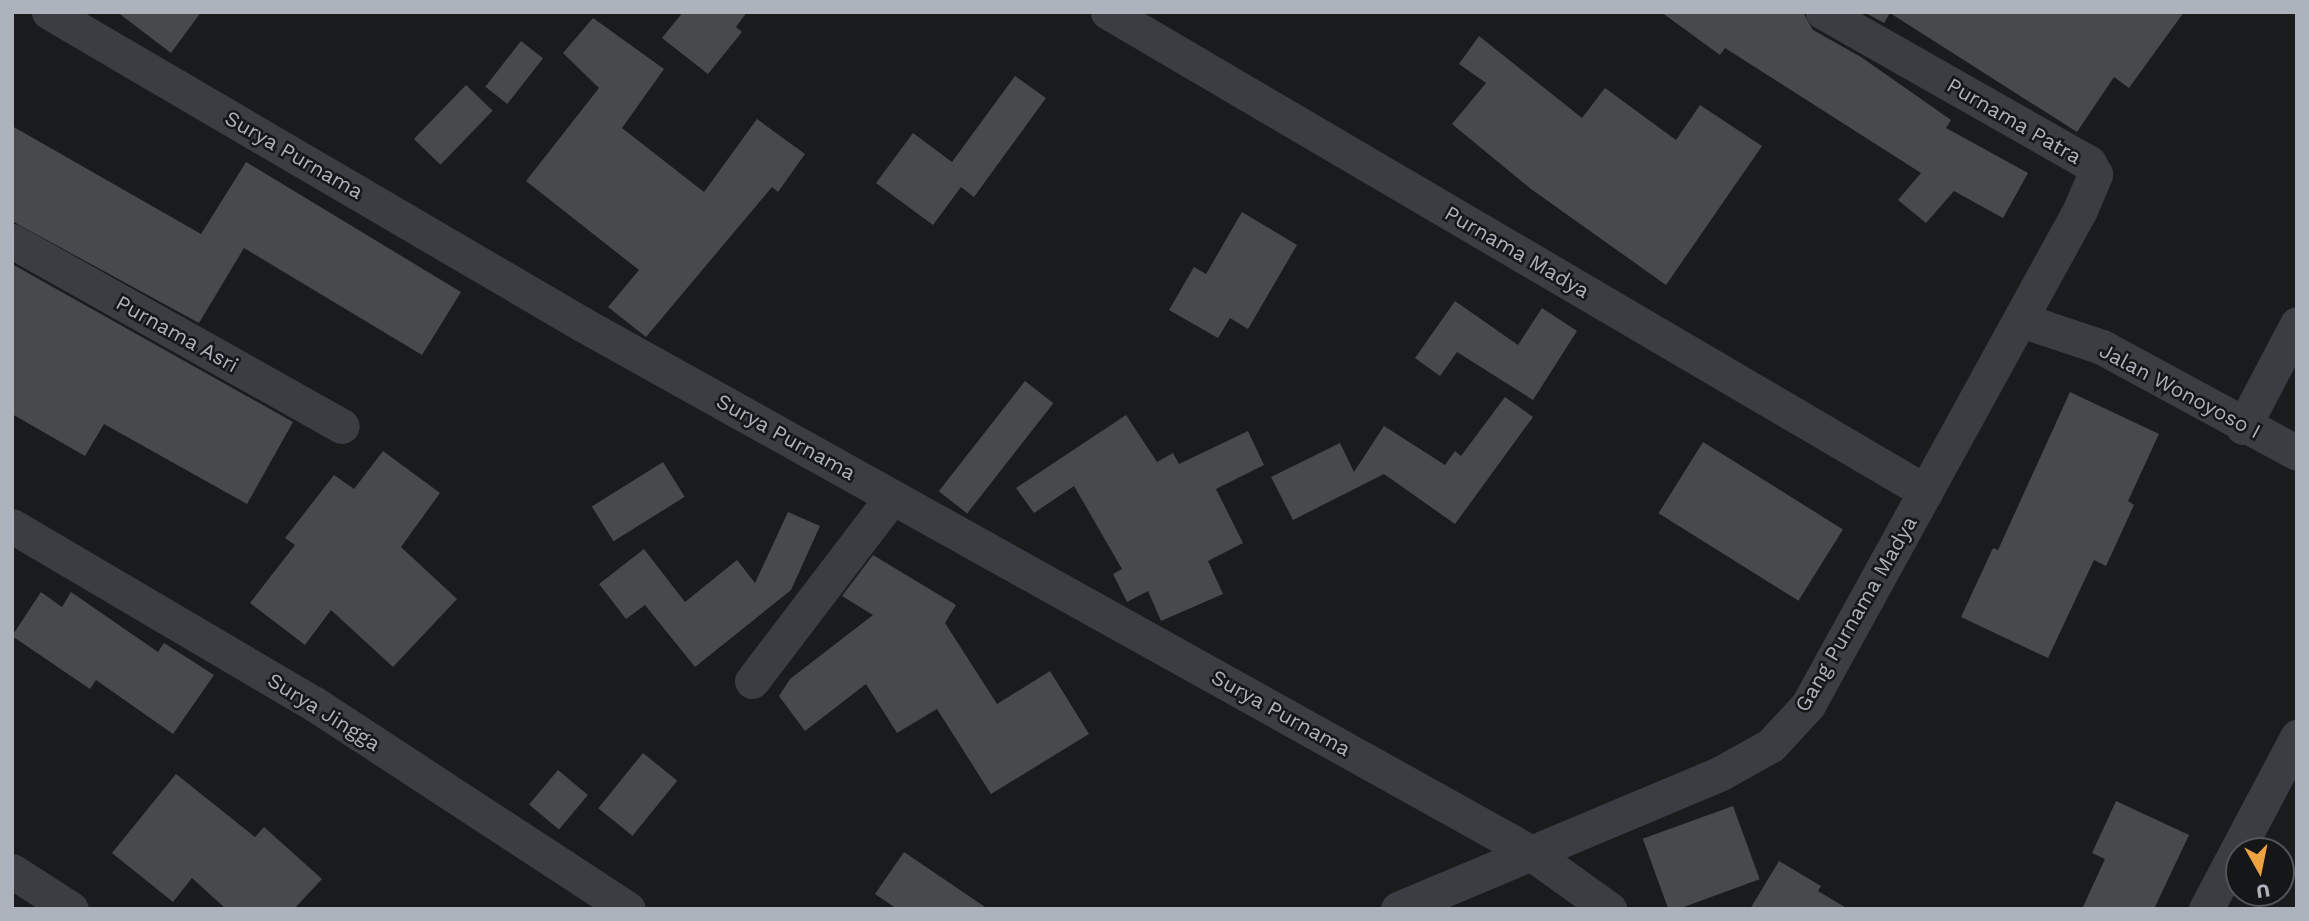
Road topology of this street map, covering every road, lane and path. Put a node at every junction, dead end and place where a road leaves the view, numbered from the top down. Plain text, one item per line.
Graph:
1 (50, 12) edge
2 (1108, 12) edge
3 (1823, 12) edge
4 (12, 242) edge
5 (2021, 320) junction
6 (2297, 324) edge
7 (342, 426) dead end
8 (2243, 427) junction
9 (2297, 453) edge
10 (1926, 492) junction
11 (892, 497) junction
12 (12, 526) edge
13 (752, 681) dead end
14 (2297, 737) edge
15 (1528, 851) junction
16 (12, 871) edge
17 (71, 909) edge
18 (628, 909) edge
19 (1398, 909) edge
20 (1609, 909) edge
21 (2206, 909) edge

1 - 11 street, Surya Purnama
2 - 10 street, Purnama Madya
3 - 5 street, Purnama Patra
4 - 7 street, Purnama Asri
5 - 8 street, Jalan Wonoyoso I
5 - 10 street, Gang Purnama Madya
6 - 8 street
8 - 9 street, Jalan Wonoyoso I
10 - 15 street, Gang Purnama Madya
11 - 13 street
11 - 15 street, Surya Purnama
12 - 18 street, Surya Jingga
14 - 21 street
15 - 19 street, Gang Purnama Madya
15 - 20 street, Surya Purnama
16 - 17 street

